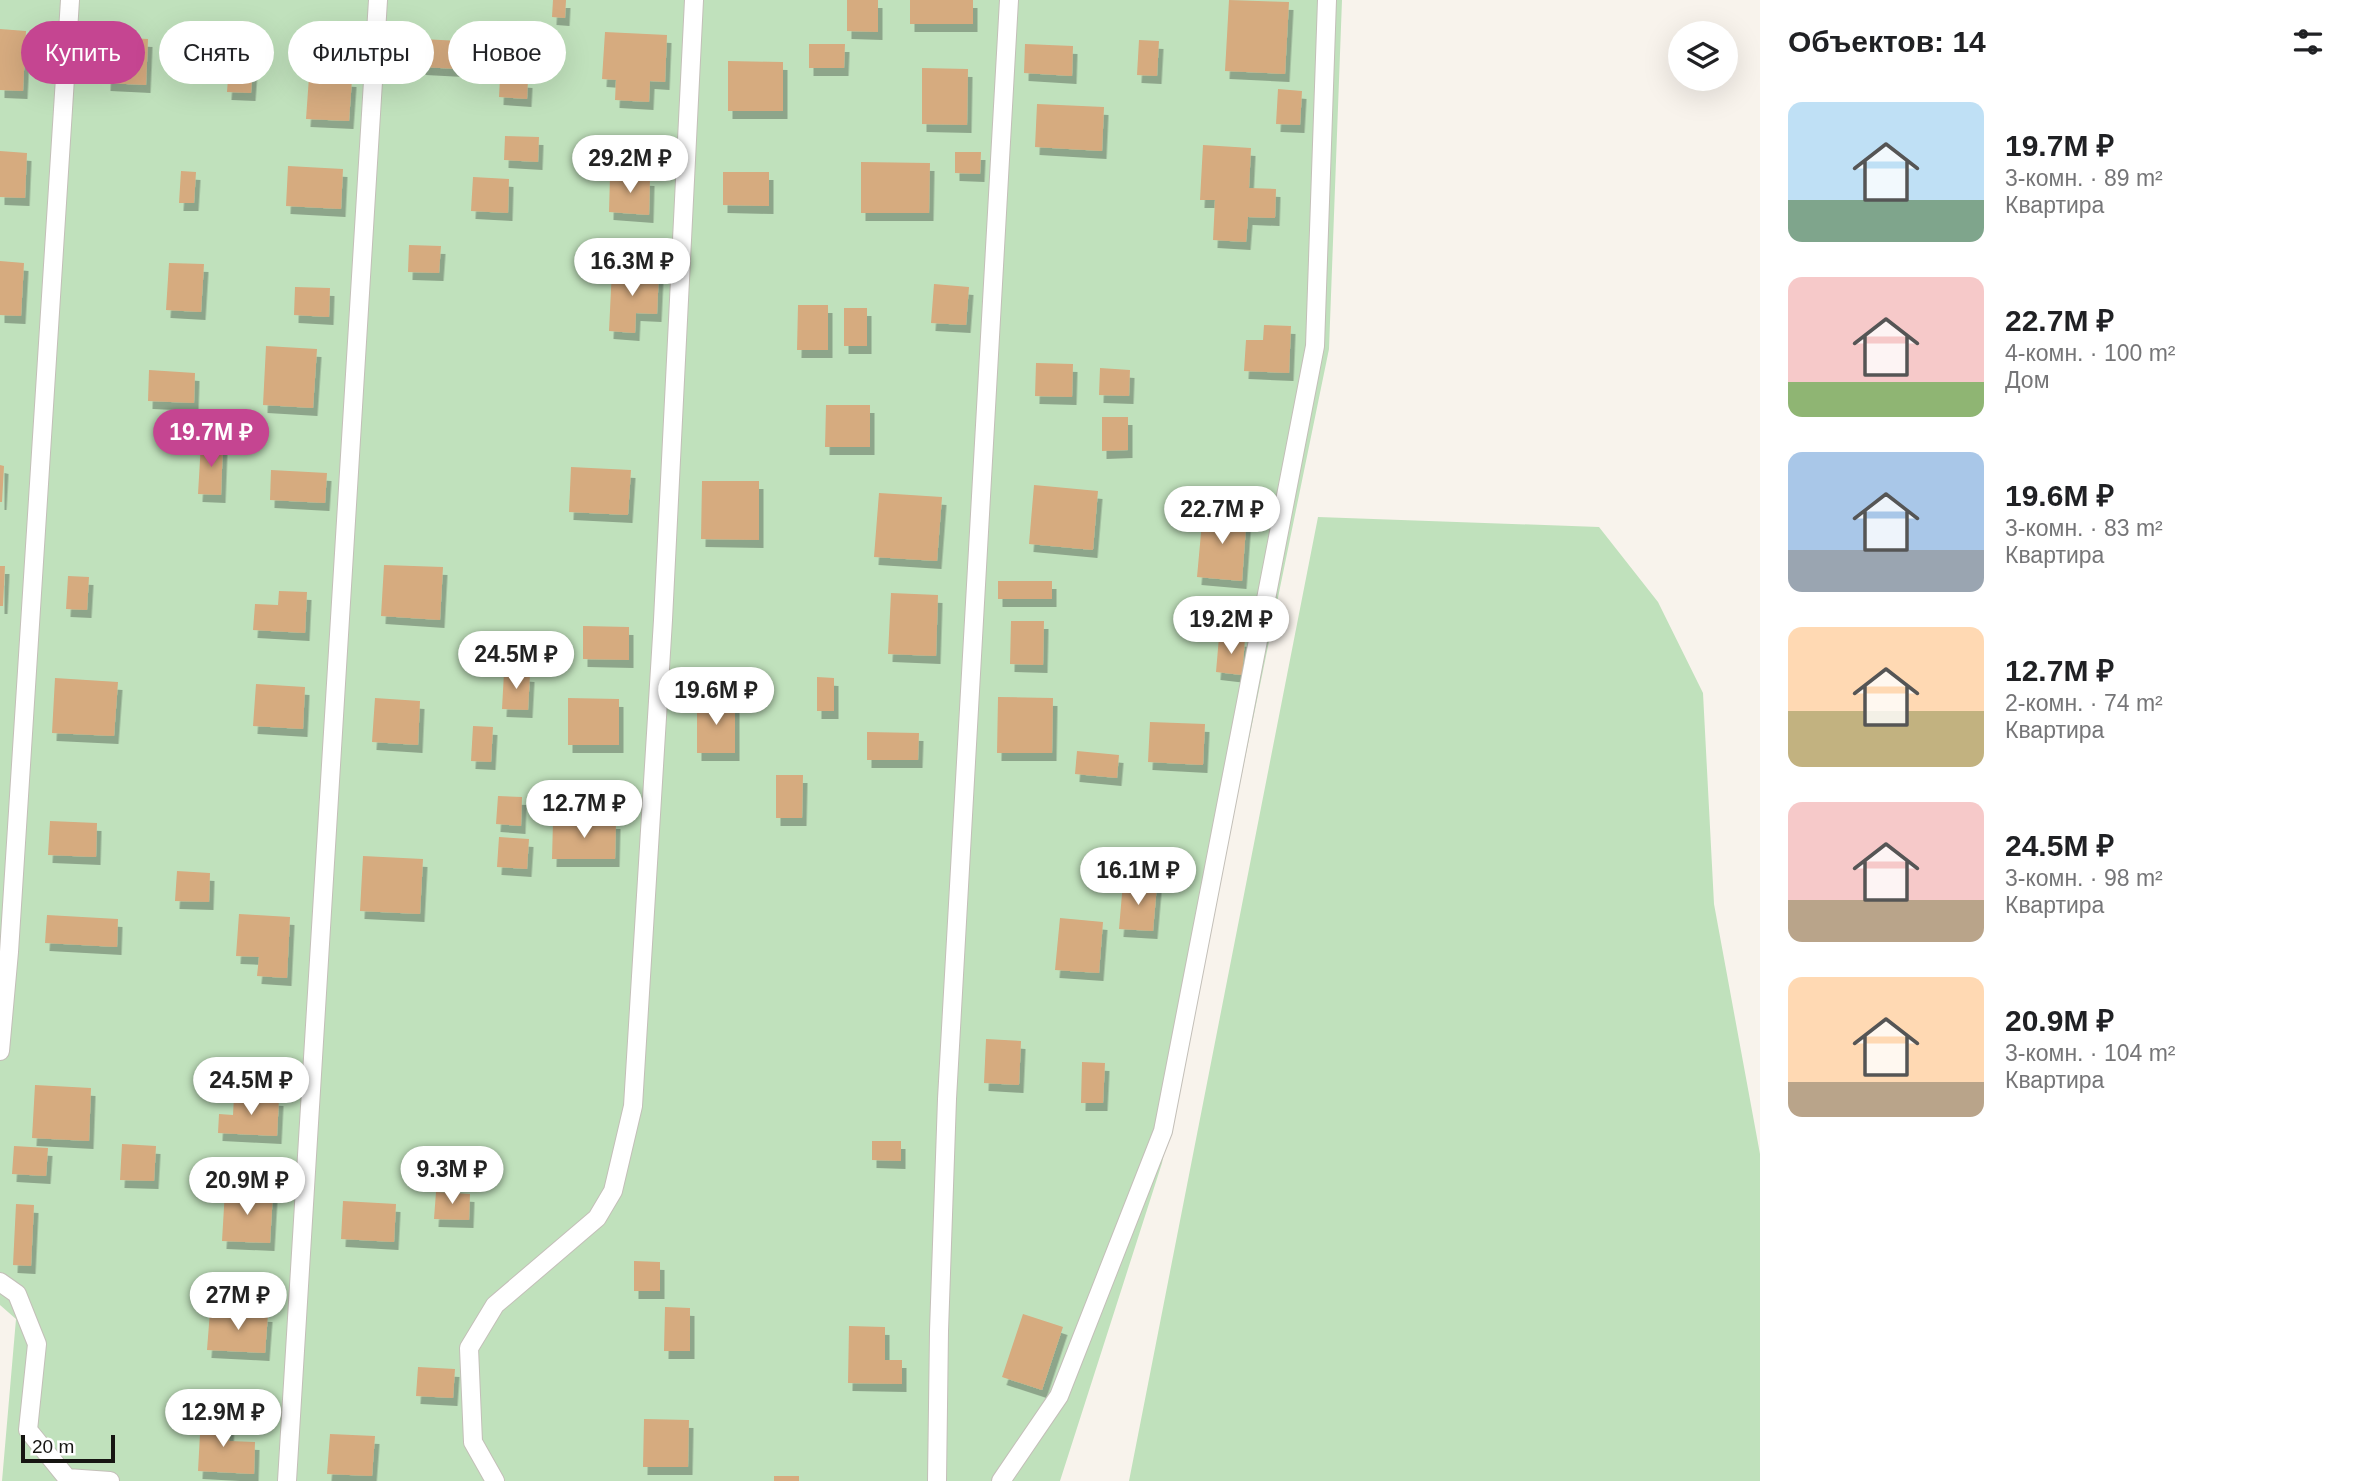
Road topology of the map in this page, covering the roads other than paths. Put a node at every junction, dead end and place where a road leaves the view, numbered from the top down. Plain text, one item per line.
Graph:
1 (70, 0) edge
2 (378, 0) edge
3 (694, 0) edge
4 (1009, 0) edge
5 (1327, 0) edge
6 (0, 1051) edge
7 (0, 1282) edge
8 (110, 1481) edge
9 (287, 1481) edge
10 (495, 1481) edge
11 (937, 1481) edge
12 (1002, 1481) edge

1 - 6 lane
2 - 9 lane
3 - 10 lane
4 - 11 lane
5 - 12 lane
7 - 8 lane

